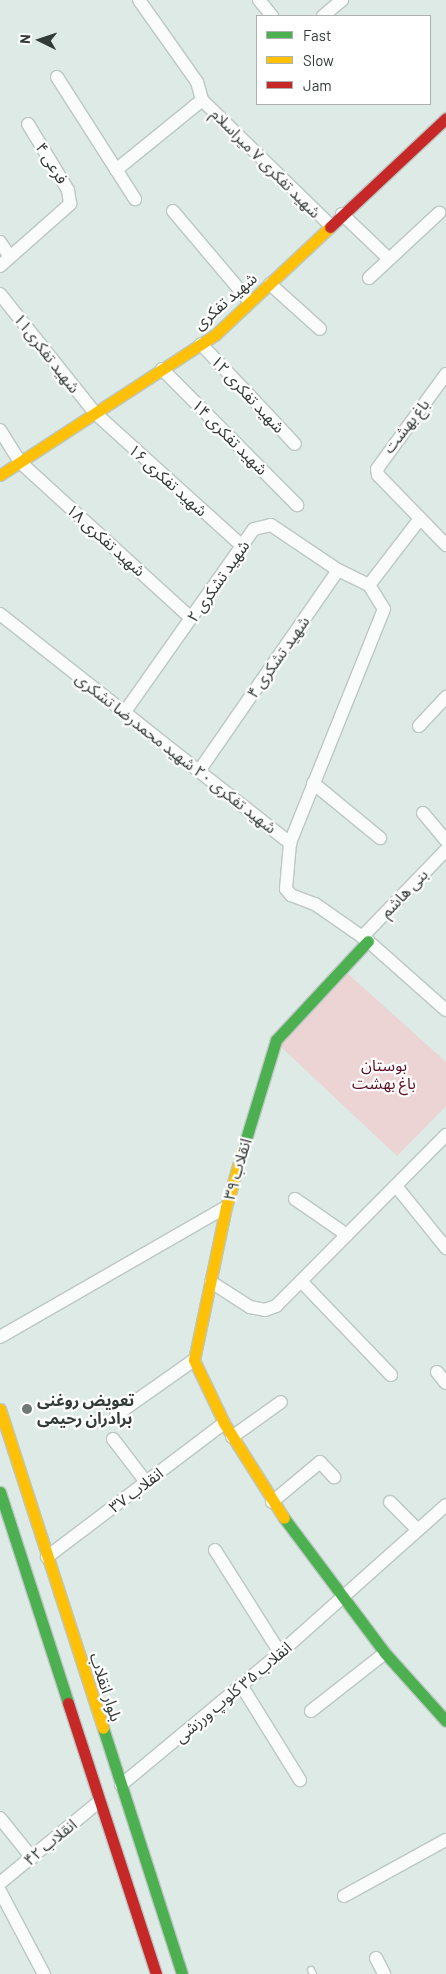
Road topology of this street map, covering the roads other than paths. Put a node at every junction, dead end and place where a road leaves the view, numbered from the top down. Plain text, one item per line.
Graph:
1 (139, 0) edge
2 (259, 0) edge
3 (342, 0) edge
4 (271, 15) edge
5 (324, 15) edge
6 (57, 76) dead end
7 (202, 100) junction
8 (446, 118) edge
9 (28, 124) dead end
10 (116, 170) junction
11 (135, 199) dead end
12 (173, 211) dead end
13 (439, 213) dead end
14 (342, 214) junction
15 (330, 226) junction
16 (0, 242) edge
17 (10, 257) junction
18 (388, 258) junction
19 (0, 266) edge
20 (369, 278) dead end
21 (270, 284) junction
22 (0, 294) edge
23 (250, 302) junction
24 (320, 328) dead end
25 (201, 344) junction
26 (162, 369) junction
27 (446, 374) edge
28 (95, 413) junction
29 (0, 430) edge
30 (295, 444) dead end
31 (20, 462) junction
32 (0, 475) edge
33 (297, 505) dead end
34 (419, 520) junction
35 (446, 545) edge
36 (242, 546) junction
37 (338, 570) junction
38 (369, 585) junction
39 (0, 614) edge
40 (191, 618) junction
41 (446, 697) edge
42 (124, 713) junction
43 (419, 726) dead end
44 (199, 771) junction
45 (313, 783) junction
46 (424, 813) dead end
47 (380, 838) dead end
48 (446, 840) edge
49 (290, 843) junction
50 (446, 850) edge
51 (365, 939) junction
52 (446, 1010) edge
53 (446, 1135) edge
54 (396, 1186) junction
55 (295, 1199) dead end
56 (226, 1207) junction
57 (347, 1235) junction
58 (446, 1248) edge
59 (301, 1281) junction
60 (211, 1282) junction
61 (0, 1337) edge
62 (194, 1360) junction
63 (437, 1372) dead end
64 (391, 1375) dead end
65 (446, 1383) edge
66 (281, 1402) dead end
67 (0, 1409) edge
68 (116, 1416) dead end
69 (224, 1424) junction
70 (232, 1437) junction
71 (114, 1439) dead end
72 (334, 1477) dead end
73 (146, 1482) junction
74 (1, 1499) edge
75 (272, 1502) junction
76 (390, 1502) dead end
77 (446, 1505) edge
78 (416, 1528) junction
79 (215, 1550) dead end
80 (47, 1557) junction
81 (343, 1596) junction
82 (64, 1610) junction
83 (40, 1616) junction
84 (280, 1653) junction
85 (385, 1653) junction
86 (81, 1664) junction
87 (58, 1671) junction
88 (241, 1686) junction
89 (311, 1711) dead end
90 (446, 1722) edge
91 (300, 1780) dead end
92 (121, 1785) junction
93 (100, 1801) junction
94 (0, 1818) edge
95 (446, 1840) edge
96 (32, 1858) junction
97 (0, 1883) edge
98 (0, 1891) edge
99 (344, 1896) dead end
100 (376, 1958) dead end
101 (44, 1974) edge
102 (156, 1974) edge
103 (182, 1974) edge
104 (384, 1974) edge

1 - 7 street, شهید تفکری ۷ میراسلام
2 - 4 street
3 - 5 street
6 - 10 street
7 - 10 street, شهید تفکری ۷ میراسلام
7 - 15 street, شهید تفکری ۷ میراسلام
8 - 14 street, شهید تفکری
9 - 17 street, فرعی ۴
10 - 11 street
12 - 23 street
13 - 18 street
14 - 15 street, شهید تفکری
14 - 18 street
15 - 21 street, شهید تفکری
16 - 17 street
17 - 19 street
18 - 20 street
21 - 23 street, شهید تفکری
21 - 24 street
22 - 28 street, شهید تفکری۱۱
23 - 25 street, شهید تفکری
25 - 26 street, شهید تفکری
25 - 30 street, شهید تفکری ۱۲
26 - 28 street, شهید تفکری
26 - 33 street, شهید تفکری ۱۴
27 - 34 street, باغ بهشت
28 - 31 street, شهید تفکری
28 - 36 street, شهید تفکری ۱۶
29 - 31 street, شهید تفکری ۱۸
31 - 32 street, شهید تفکری
31 - 40 street, شهید تفکری ۱۸
34 - 35 street, باغ بهشت
34 - 38 street
36 - 37 street, شهید تشکری ۲
36 - 40 street, شهید تشکری ۲
37 - 38 street
37 - 44 street, شهید تشکری ۴
38 - 45 street
39 - 42 street, شهید تفکری ۲۰ شهید محمدرضا تشکری
40 - 42 street, شهید تشکری ۲
41 - 43 street
42 - 44 street, شهید تفکری ۲۰ شهید محمدرضا تشکری
44 - 49 street, شهید تفکری ۲۰ شهید محمدرضا تشکری
45 - 47 street
45 - 49 street
46 - 48 street
49 - 51 street, شهید تفکری ۲۰ شهید محمدرضا تشکری
50 - 51 street, بنی هاشم
51 - 52 street
51 - 56 street, انقلاب ۳۹
53 - 54 street
54 - 57 street
54 - 58 street
55 - 57 street
56 - 60 street
56 - 61 street, انقلاب ۳۹
57 - 59 street
59 - 60 street
59 - 64 street
60 - 62 street
62 - 68 street
62 - 69 street
63 - 65 street
66 - 70 street
67 - 80 street, بلوار انقلاب
69 - 70 street
69 - 73 street, انقلاب ۳۷
70 - 75 street
71 - 73 street
72 - 75 street
73 - 80 street, انقلاب ۳۷
74 - 83 street
75 - 81 street
76 - 78 street
77 - 78 street, انقلاب ۳۵ کلوپ ورزشی
78 - 81 street, انقلاب ۳۵ کلوپ ورزشی
79 - 84 street
80 - 82 street, بلوار انقلاب
81 - 84 street, انقلاب ۳۵ کلوپ ورزشی
81 - 85 street
82 - 83 street
82 - 86 street, بلوار انقلاب
83 - 87 street
84 - 88 street, انقلاب ۳۵ کلوپ ورزشی
85 - 89 street
85 - 90 street
86 - 87 street
86 - 92 street, بلوار انقلاب
87 - 93 street
88 - 91 street
88 - 92 street, انقلاب ۳۵ کلوپ ورزشی
92 - 103 street, بلوار انقلاب
93 - 96 street, انقلاب ۴۲
93 - 102 street
94 - 96 street
95 - 99 street
96 - 97 street, انقلاب ۴۲
98 - 101 street
100 - 104 street

